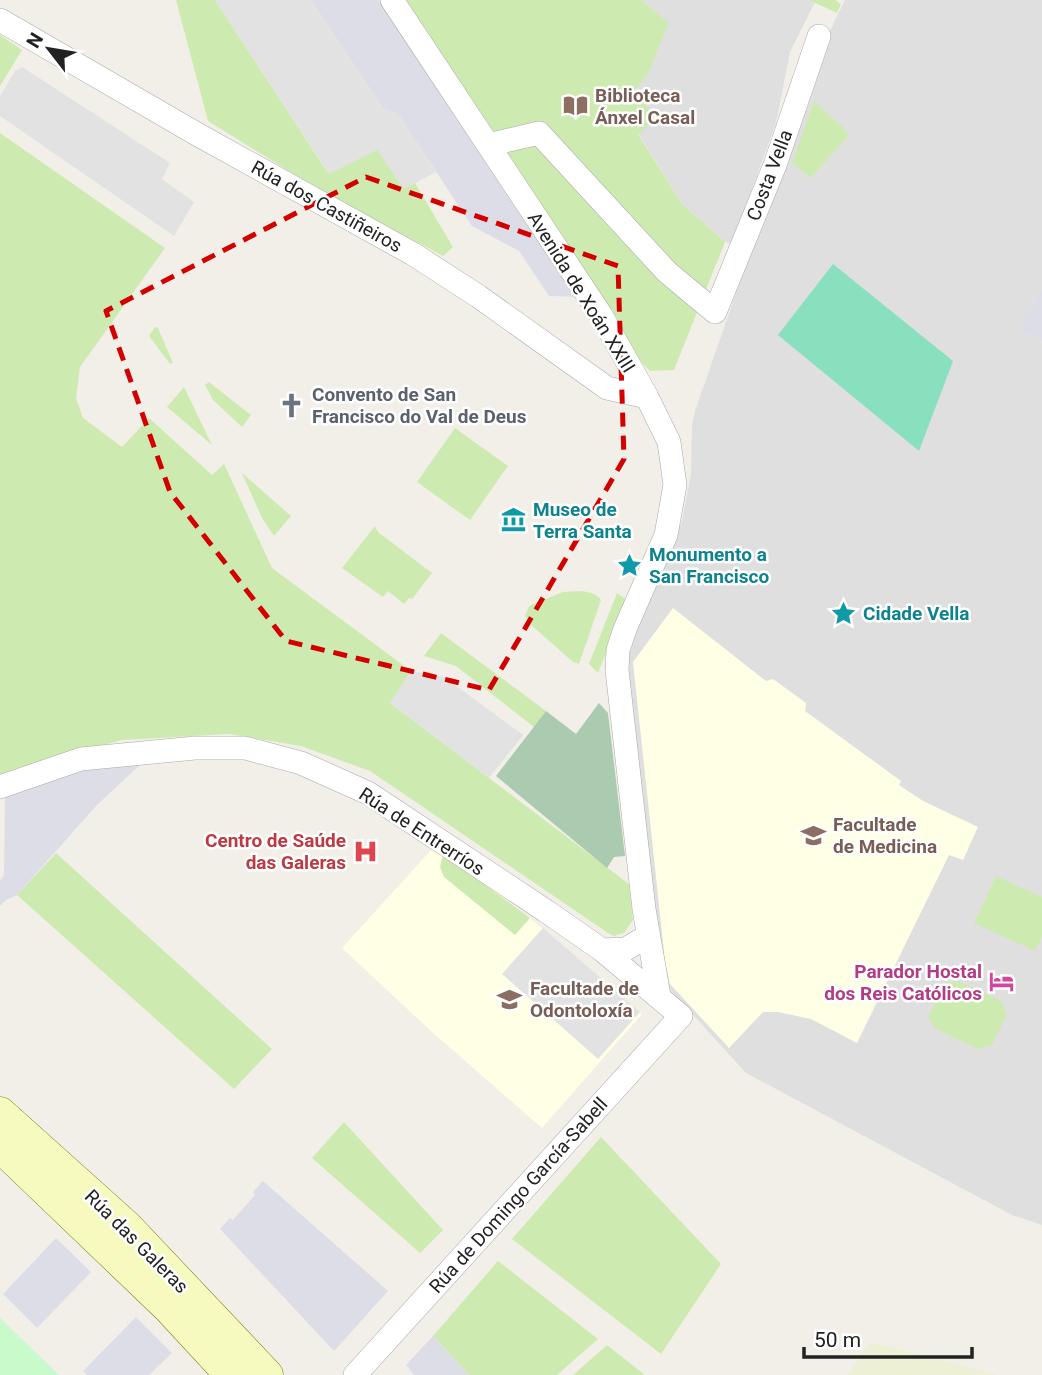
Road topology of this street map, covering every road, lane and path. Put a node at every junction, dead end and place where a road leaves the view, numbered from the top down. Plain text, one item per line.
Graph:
1 (392, 0) edge
2 (0, 20) edge
3 (819, 36) dead end
4 (488, 145) junction
5 (648, 397) junction
6 (0, 787) edge
7 (642, 930) junction
8 (611, 957) junction
9 (640, 981) junction
10 (659, 996) junction
11 (681, 1016) joint
12 (0, 1113) edge
13 (0, 1146) edge
14 (231, 1375) edge
15 (267, 1375) edge
16 (355, 1375) edge

1 - 4 street, Avenida de Xoán XXIII
2 - 5 street, Rúa dos Castiñeiros
3 - 4 street, Costa Vella
4 - 5 street, Avenida de Xoán XXIII
5 - 7 street, Avenida de Xoán XXIII
6 - 8 street, Rúa de Entrerríos
7 - 8 street
7 - 9 street
7 - 10 street
8 - 9 street, Rúa de Entrerríos
9 - 10 street, Rúa de Entrerríos
10 - 11 street, Rúa de Entrerríos
11 - 16 street, Rúa de Domingo García-Sabell
12 - 15 main road, Rúa das Galeras
13 - 14 main road, Rúa das Galeras

